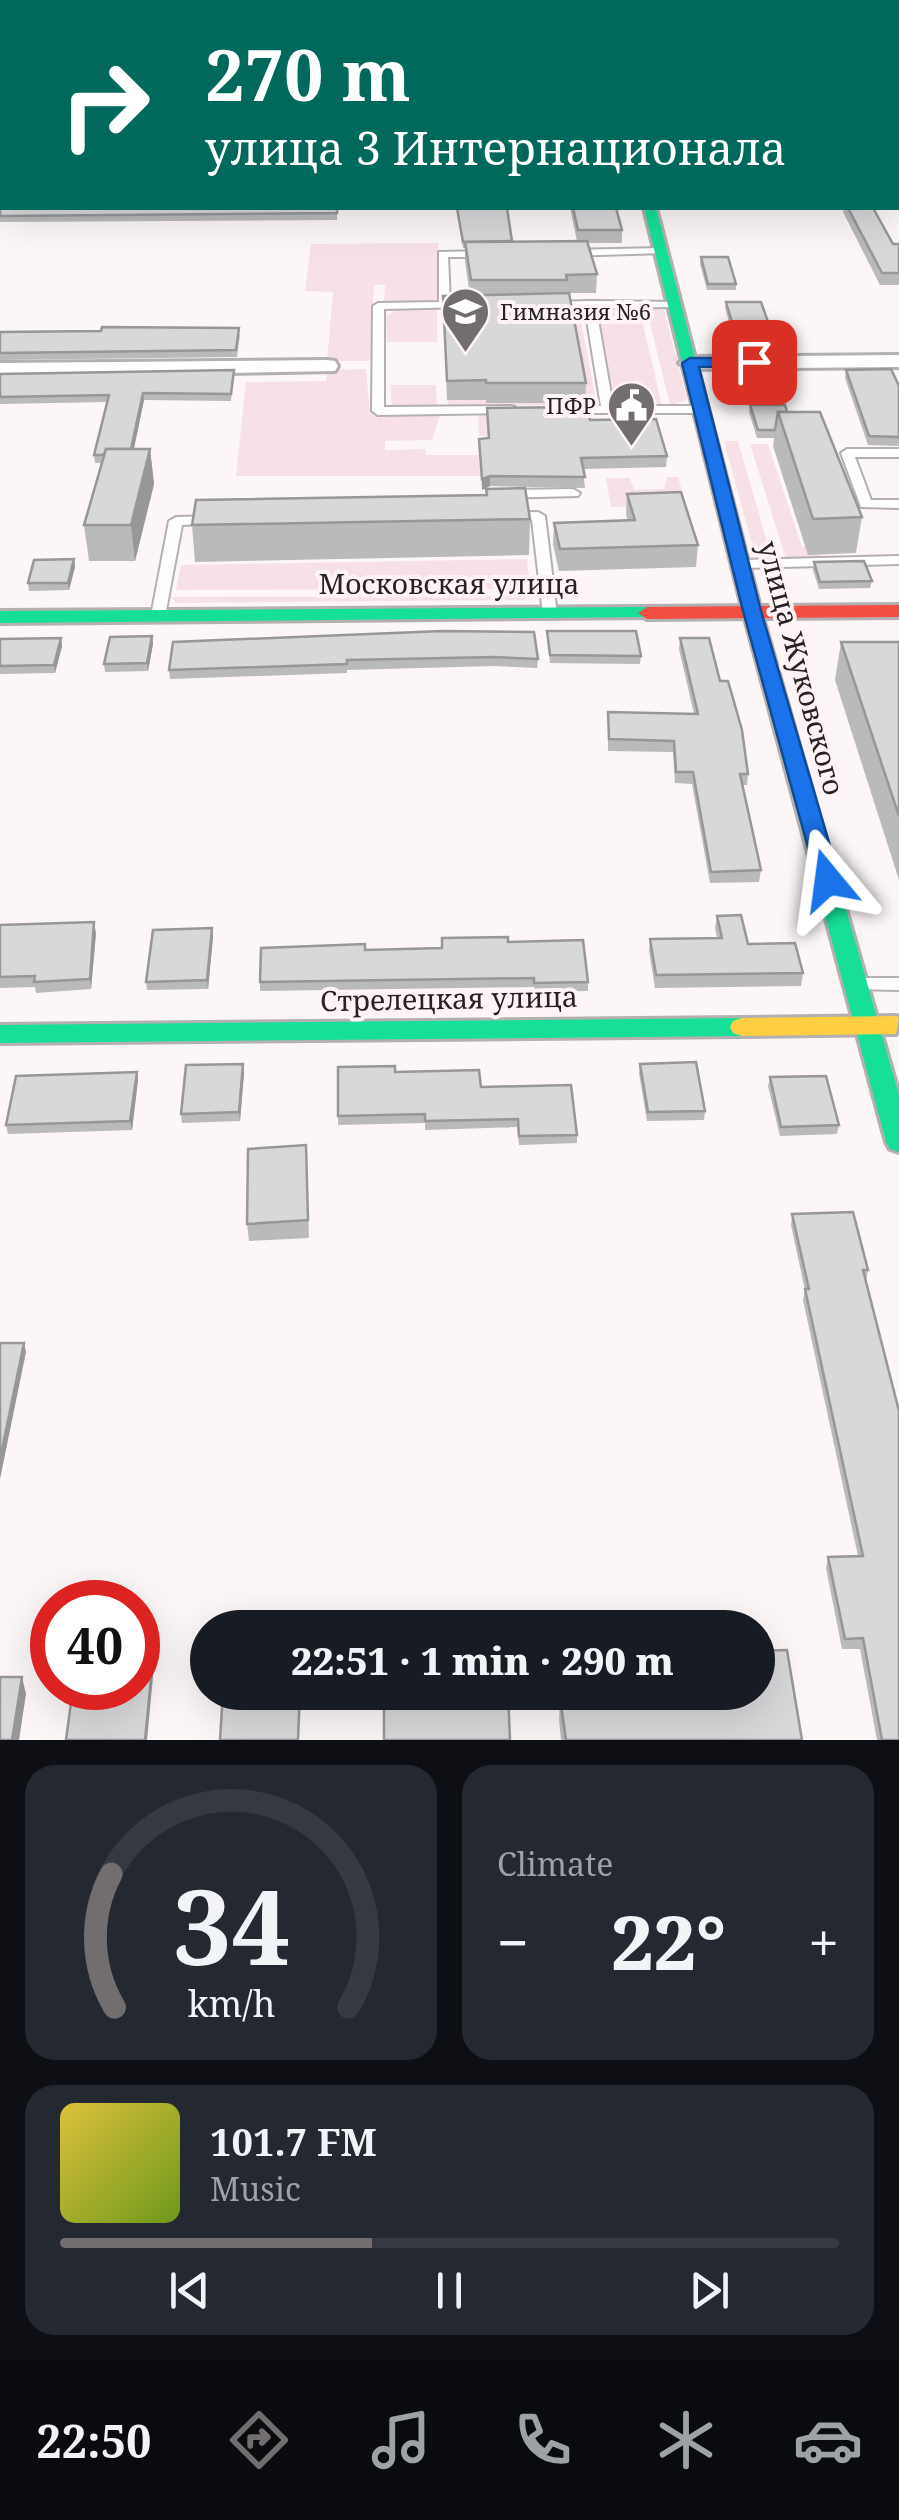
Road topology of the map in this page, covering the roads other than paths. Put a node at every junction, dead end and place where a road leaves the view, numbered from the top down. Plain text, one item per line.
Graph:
1 (651, 210) edge
2 (662, 251) junction
3 (553, 253) edge
4 (498, 254) edge
5 (590, 304) junction
6 (675, 304) junction
7 (481, 305) edge
8 (536, 305) edge
9 (445, 306) junction
10 (899, 362) edge
11 (690, 363) junction
12 (327, 366) dead end
13 (0, 370) edge
14 (528, 410) edge
15 (548, 410) edge
16 (608, 410) junction
17 (702, 410) junction
18 (899, 454) edge
19 (573, 492) edge
20 (490, 494) edge
21 (899, 504) edge
22 (500, 517) edge
23 (233, 520) edge
24 (899, 560) edge
25 (740, 564) junction
26 (752, 611) junction
27 (899, 611) edge
28 (550, 614) junction
29 (158, 616) junction
30 (0, 617) edge
31 (858, 984) junction
32 (899, 984) edge
33 (869, 1026) junction
34 (899, 1026) edge
35 (0, 1034) edge
36 (899, 1142) edge

1 - 2 street, улица Жуковского
2 - 3 lane
2 - 6 street, улица Жуковского
4 - 9 lane
5 - 6 lane
5 - 8 lane
5 - 16 lane
6 - 11 street, улица Жуковского
7 - 9 lane
9 - 14 lane
10 - 11 street
11 - 17 street, улица Жуковского
12 - 13 street
15 - 16 lane
16 - 17 lane
17 - 25 street, улица Жуковского
18 - 21 lane
19 - 20 lane
22 - 28 lane
23 - 29 lane
24 - 25 lane
25 - 26 street, улица Жуковского
26 - 27 street, Московская улица
26 - 28 street, Московская улица
26 - 31 street, улица Жуковского
28 - 29 street, Московская улица
29 - 30 street, Московская улица
31 - 32 lane
31 - 33 street, улица Жуковского
33 - 34 street, Стрелецкая улица
33 - 35 street, Стрелецкая улица
33 - 36 street, улица Жуковского

